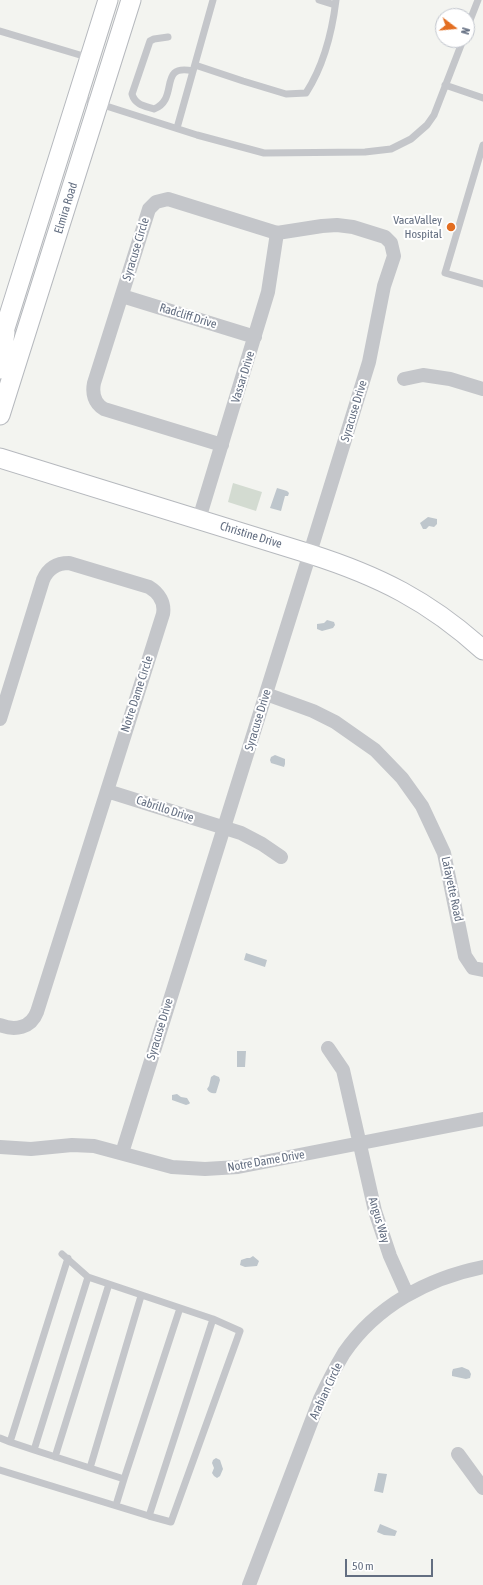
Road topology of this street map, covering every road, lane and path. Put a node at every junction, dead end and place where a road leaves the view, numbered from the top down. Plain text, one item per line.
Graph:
1 (109, 0) edge
2 (123, 0) edge
3 (131, 0) edge
4 (214, 0) edge
5 (319, 0) edge
6 (335, 3) edge
7 (0, 31) edge
8 (168, 37) dead end
9 (459, 48) edge
10 (114, 53) junction
11 (90, 58) junction
12 (194, 68) junction
13 (445, 85) junction
14 (78, 97) junction
15 (483, 98) edge
16 (98, 104) junction
17 (177, 128) junction
18 (483, 144) edge
19 (277, 233) junction
20 (483, 284) edge
21 (384, 286) joint
22 (122, 296) junction
23 (3, 336) edge
24 (255, 337) junction
25 (0, 369) edge
26 (404, 379) dead end
27 (483, 389) edge
28 (0, 415) edge
29 (222, 445) junction
30 (0, 458) edge
31 (199, 519) junction
32 (310, 554) junction
33 (483, 650) edge
34 (266, 694) junction
35 (0, 719) edge
36 (106, 790) junction
37 (224, 828) junction
38 (281, 857) dead end
39 (483, 970) edge
40 (0, 1025) edge
41 (328, 1048) dead end
42 (483, 1119) edge
43 (359, 1143) junction
44 (0, 1147) edge
45 (122, 1153) junction
46 (62, 1254) dead end
47 (68, 1258) junction
48 (483, 1267) edge
49 (88, 1277) junction
50 (109, 1284) junction
51 (407, 1294) junction
52 (142, 1296) junction
53 (180, 1308) junction
54 (212, 1319) junction
55 (0, 1438) edge
56 (10, 1442) junction
57 (34, 1450) junction
58 (458, 1454) dead end
59 (55, 1456) junction
60 (90, 1468) junction
61 (0, 1470) edge
62 (124, 1479) junction
63 (483, 1488) edge
64 (116, 1505) junction
65 (149, 1516) junction
66 (254, 1584) edge

1 - 11 main road, Elmira Road
1 - 16 main road
2 - 10 main road
3 - 10 main road, Elmira Road
4 - 12 lane
5 - 6 lane
6 - 12 lane
7 - 11 lane
8 - 12 lane
9 - 13 lane
10 - 16 main road, Elmira Road
11 - 14 main road, Elmira Road
12 - 17 lane
13 - 15 lane
13 - 17 lane
14 - 16 lane
14 - 23 main road, Elmira Road
16 - 17 lane
16 - 28 main road, Elmira Road
18 - 20 lane
19 - 21 street, Syracuse Circle
19 - 22 street, Syracuse Circle
19 - 24 street, Vassar Drive
21 - 32 street, Syracuse Drive
22 - 24 street, Radcliff Drive
22 - 29 street, Syracuse Circle
23 - 25 main road, Elmira Road
24 - 29 street, Vassar Drive
26 - 27 street
29 - 31 street, Vassar Drive
30 - 31 main road, Christine Drive
31 - 32 main road, Christine Drive
32 - 33 main road, Christine Drive
32 - 34 street, Syracuse Drive
34 - 37 street, Syracuse Drive
34 - 39 street, Lafayette Road
35 - 36 street, Notre Dame Circle
36 - 37 street, Cabrillo Drive
36 - 40 street, Notre Dame Circle
37 - 38 street, Cabrillo Drive
37 - 45 street, Syracuse Drive
41 - 43 street, Angus Way
42 - 43 street, Notre Dame Drive
43 - 45 street, Notre Dame Drive
43 - 51 street, Angus Way
44 - 45 street, Notre Dame Drive
46 - 47 lane
47 - 49 lane
47 - 56 lane
48 - 51 street, Arabian Circle
49 - 50 lane
49 - 57 lane
50 - 52 lane
50 - 59 lane
51 - 66 street, Arabian Circle
52 - 53 lane
52 - 60 lane
53 - 54 lane
53 - 62 lane
54 - 65 lane
54 - 65 lane
55 - 56 lane
56 - 57 lane
57 - 59 lane
58 - 63 street
59 - 60 lane
60 - 62 lane
61 - 64 lane
62 - 64 lane
64 - 65 lane

